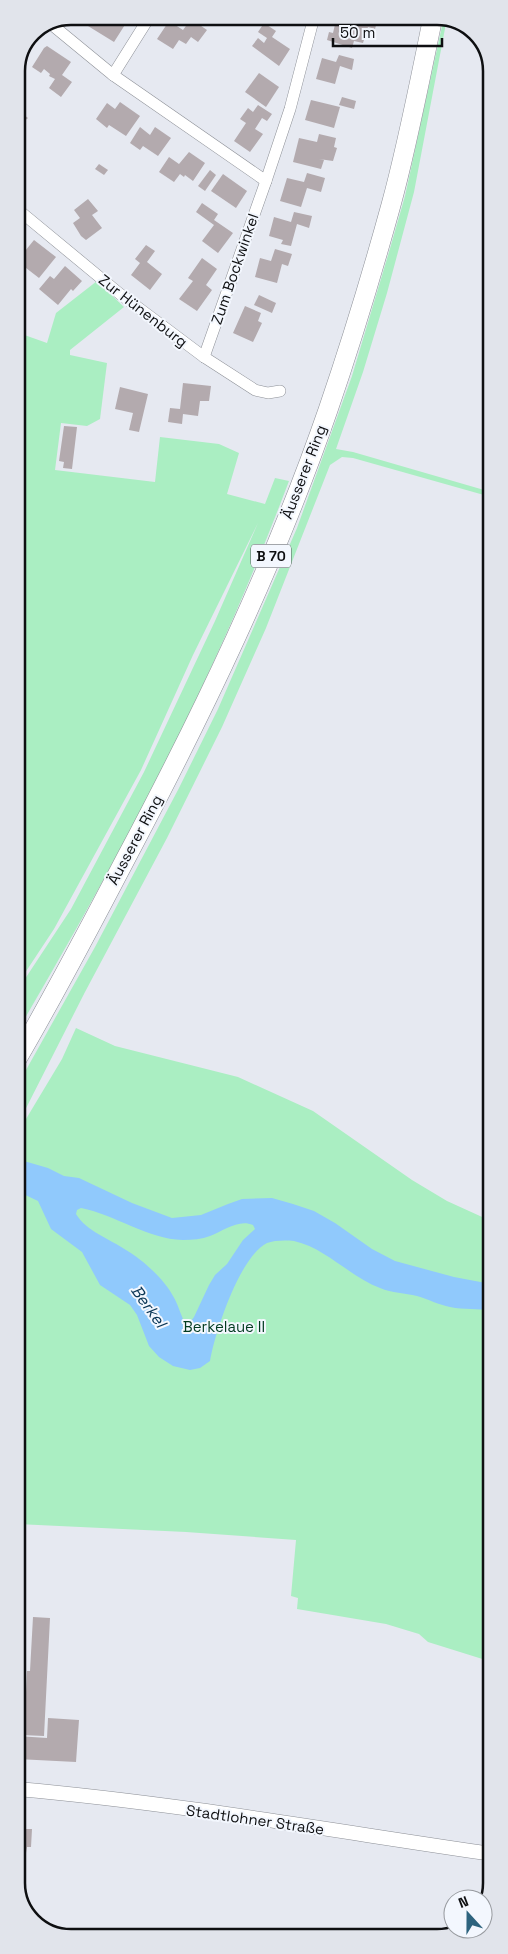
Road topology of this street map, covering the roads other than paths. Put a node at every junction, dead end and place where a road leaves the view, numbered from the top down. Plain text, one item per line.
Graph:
1 (144, 25) edge
2 (312, 25) edge
3 (431, 25) edge
4 (55, 27) edge
5 (113, 75) junction
6 (266, 181) junction
7 (25, 215) edge
8 (204, 357) junction
9 (280, 391) dead end
10 (25, 1045) edge
11 (25, 1790) edge
12 (483, 1853) edge

1 - 5 street
2 - 6 street, Zum Bockwinkel
3 - 10 main road, Äusserer Ring / B 70
4 - 5 street
5 - 6 street
6 - 8 street, Zum Bockwinkel
7 - 8 street, Zur Hünenburg
8 - 9 street, Zur Hünenburg
11 - 12 street, Stadtlohner Straße

